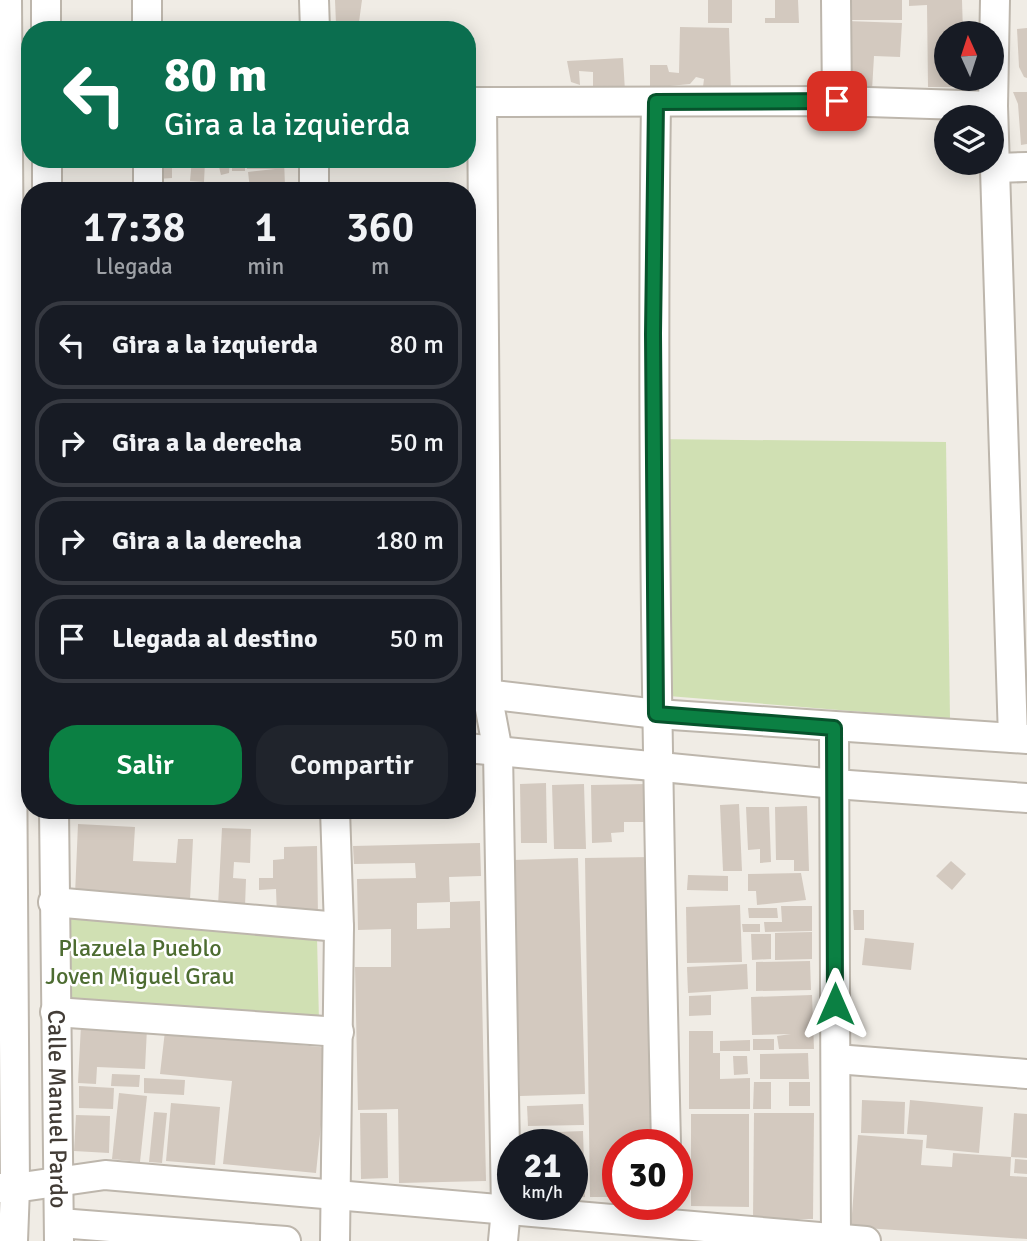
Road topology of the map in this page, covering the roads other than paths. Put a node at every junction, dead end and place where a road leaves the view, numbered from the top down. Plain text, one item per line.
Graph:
1 (7, 0) edge
2 (46, 0) edge
3 (147, 0) edge
4 (314, 0) edge
5 (836, 0) edge
6 (995, 0) edge
7 (46, 21) edge
8 (147, 21) edge
9 (315, 21) edge
10 (837, 101) junction
11 (476, 102) edge
12 (656, 102) junction
13 (962, 105) edge
14 (993, 105) edge
15 (19, 109) edge
16 (1027, 167) edge
17 (1004, 168) edge
18 (997, 175) edge
19 (476, 397) edge
20 (20, 662) edge
21 (477, 692) edge
22 (21, 704) edge
23 (656, 714) junction
24 (834, 728) junction
25 (1020, 739) edge
26 (476, 749) edge
27 (498, 752) junction
28 (657, 767) junction
29 (835, 784) junction
30 (1027, 798) edge
31 (54, 819) edge
32 (335, 819) edge
33 (54, 902) junction
34 (339, 927) junction
35 (55, 1012) junction
36 (339, 1032) junction
37 (835, 1059) junction
38 (1027, 1074) edge
39 (505, 1129) edge
40 (666, 1129) edge
41 (58, 1180) junction
42 (8, 1188) edge
43 (338, 1194) junction
44 (497, 1208) edge
45 (588, 1216) edge
46 (505, 1220) edge
47 (668, 1222) edge
48 (60, 1232) edge
49 (836, 1239) edge
50 (13, 1241) edge
51 (286, 1241) edge
52 (335, 1241) edge
53 (503, 1241) edge
54 (866, 1241) edge

1 - 15 street, Calle Manuel Pardo
2 - 7 street
3 - 8 street
4 - 9 street
5 - 10 street
6 - 14 street
10 - 12 street
10 - 13 street
11 - 12 street
12 - 23 street
15 - 20 street, Calle Manuel Pardo
16 - 17 street
18 - 25 street
19 - 21 street
20 - 22 street, Calle Manuel Pardo
21 - 23 street
21 - 27 street
22 - 42 street, Calle Manuel Pardo
23 - 24 street
23 - 28 street
24 - 25 street
24 - 29 street
26 - 27 street
27 - 28 street
27 - 39 street
28 - 29 street
28 - 40 street
29 - 30 street
29 - 37 street
31 - 33 street, Calle Manuel Pardo
32 - 34 street
33 - 34 street
33 - 35 street, Calle Manuel Pardo
34 - 36 street
35 - 36 street
35 - 41 street, Calle Manuel Pardo
36 - 43 street
37 - 38 street
37 - 49 street
41 - 42 street
41 - 43 street
41 - 48 street, Calle Manuel Pardo
42 - 50 street, Calle Manuel Pardo
43 - 44 street
43 - 52 street
45 - 47 street
46 - 53 street
47 - 49 street
48 - 51 street
49 - 54 street

